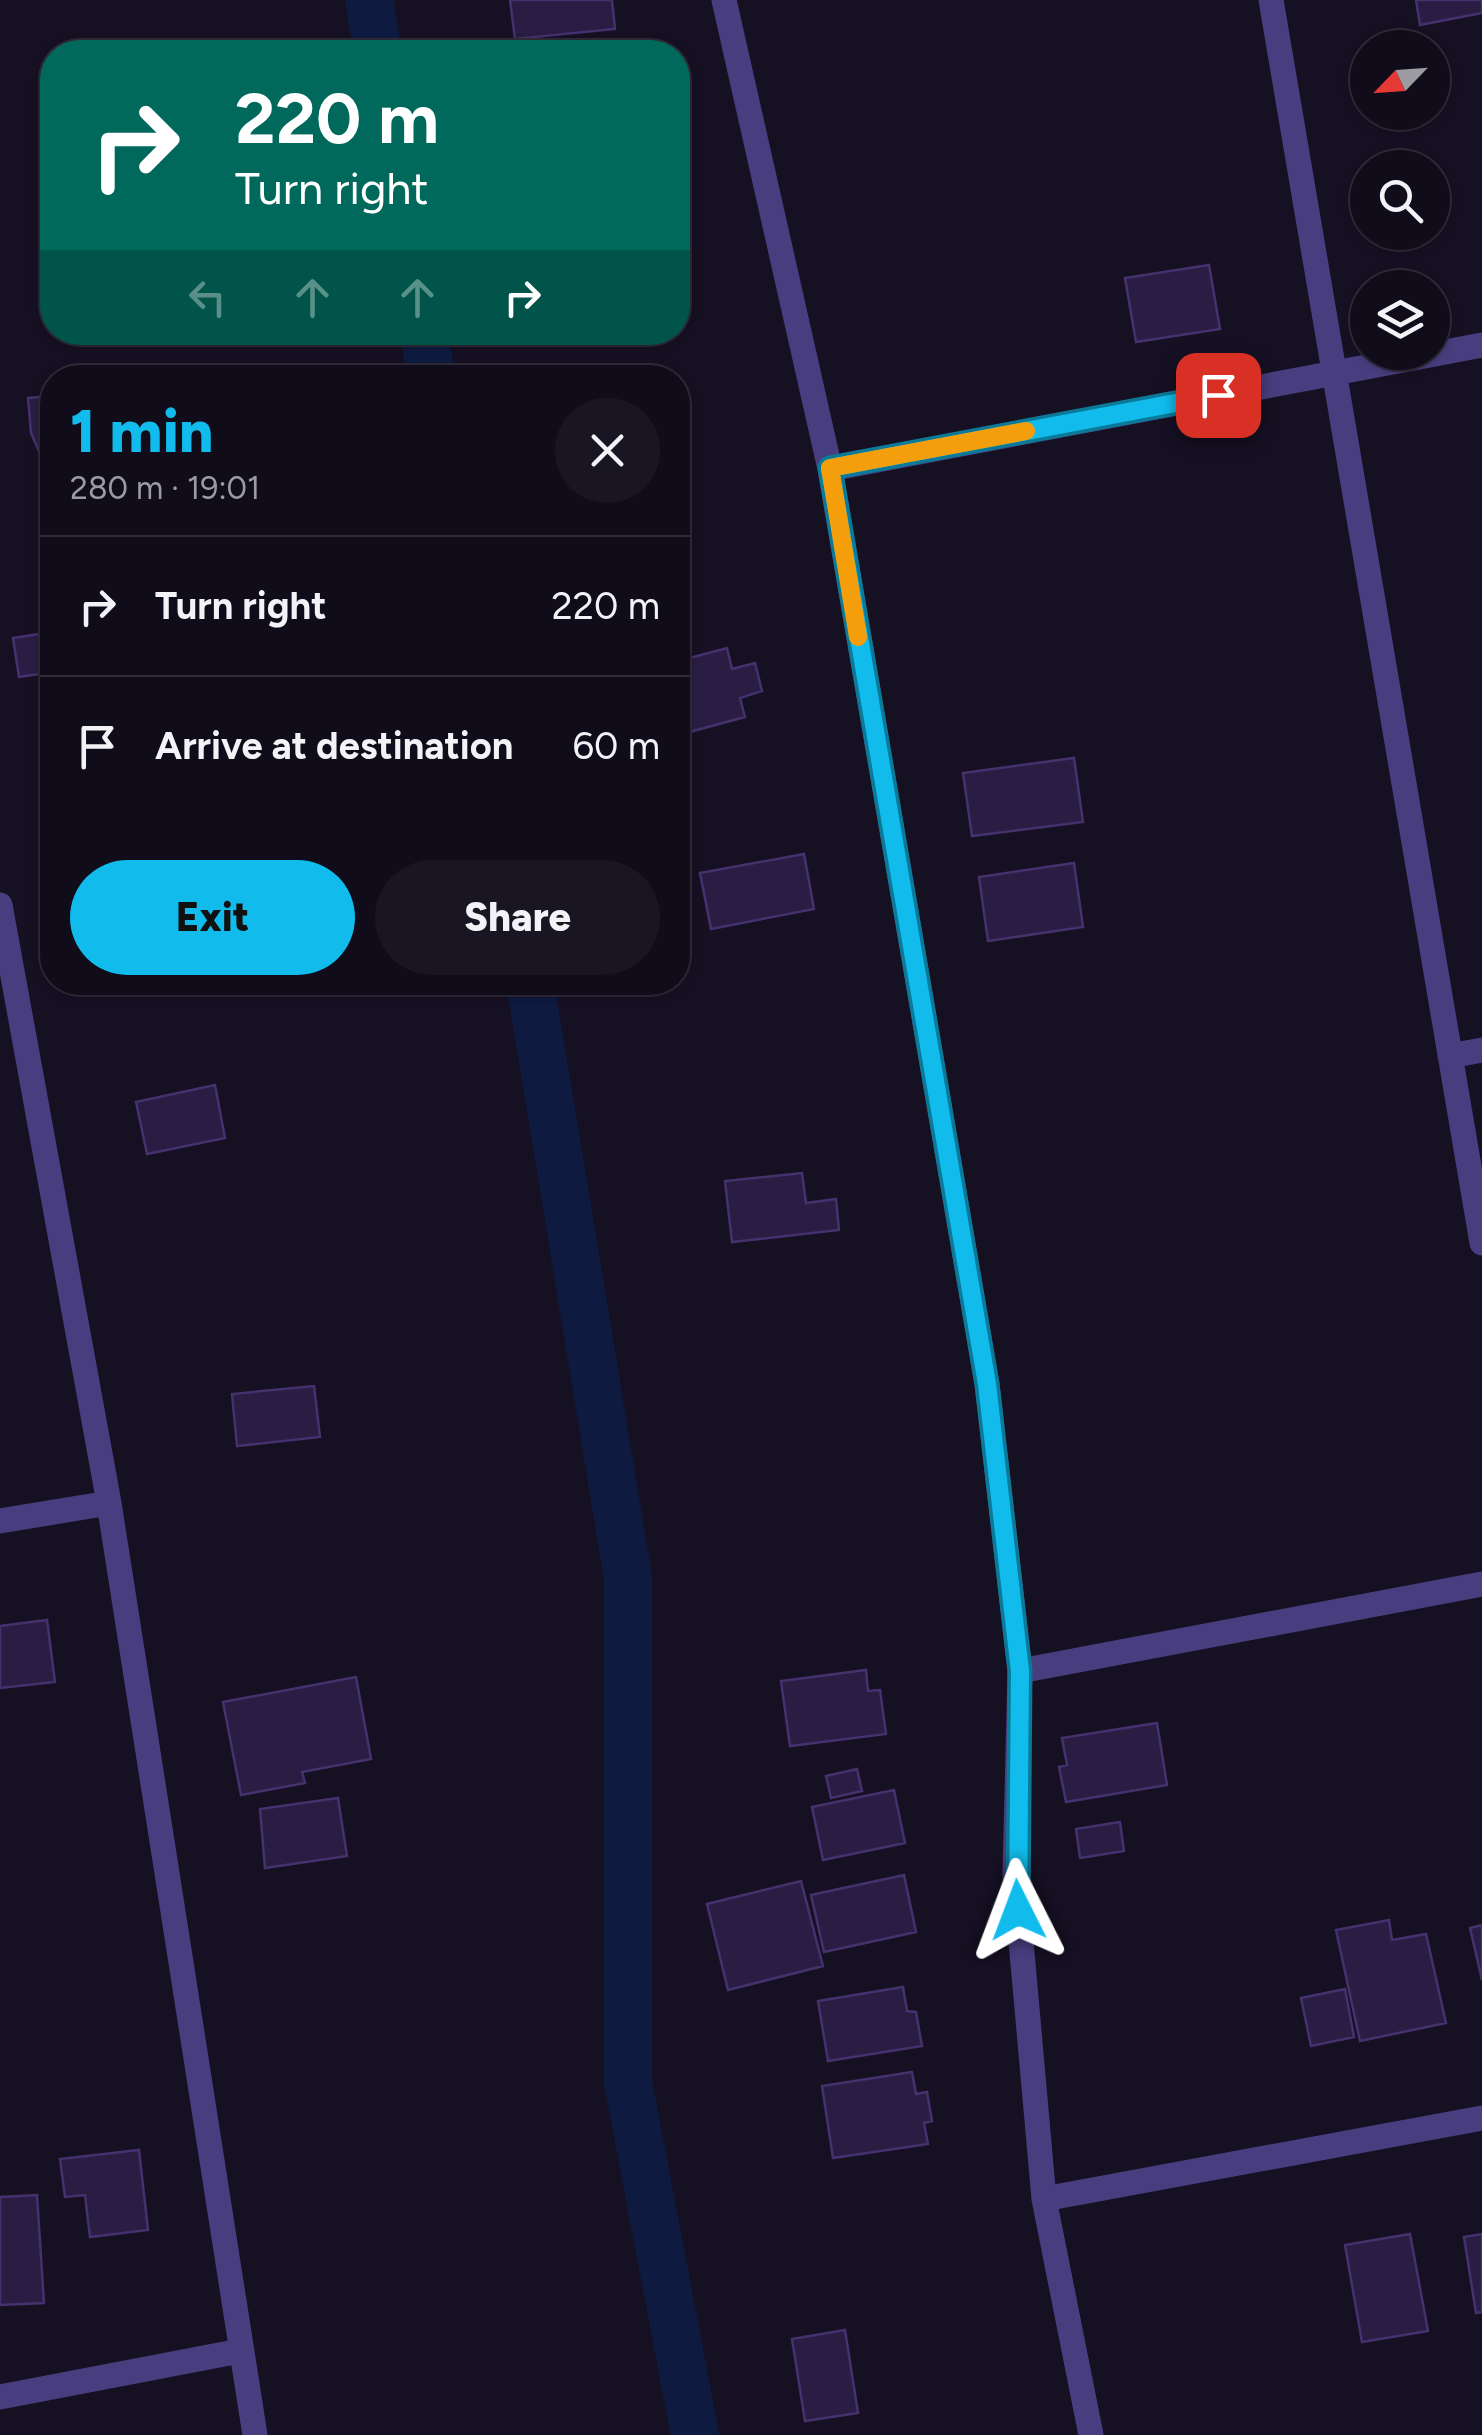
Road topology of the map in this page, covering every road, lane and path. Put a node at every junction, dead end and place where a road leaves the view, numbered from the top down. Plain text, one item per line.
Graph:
1 (724, 0) edge
2 (1271, 0) edge
3 (1482, 345) edge
4 (1334, 373) junction
5 (830, 468) junction
6 (0, 905) edge
7 (1482, 1050) edge
8 (1450, 1056) junction
9 (1482, 1243) edge
10 (109, 1503) junction
11 (0, 1521) edge
12 (1482, 1584) edge
13 (1020, 1671) junction
14 (1482, 2118) edge
15 (1044, 2199) junction
16 (240, 2351) junction
17 (0, 2396) edge
18 (255, 2435) edge
19 (1092, 2435) edge

1 - 5 street
2 - 4 street
3 - 4 street
4 - 5 street
4 - 8 street
5 - 13 street
6 - 10 street
7 - 8 street
8 - 9 street
10 - 11 street
10 - 16 street
12 - 13 street
13 - 15 street
14 - 15 street
15 - 19 street
16 - 17 street
16 - 18 street

